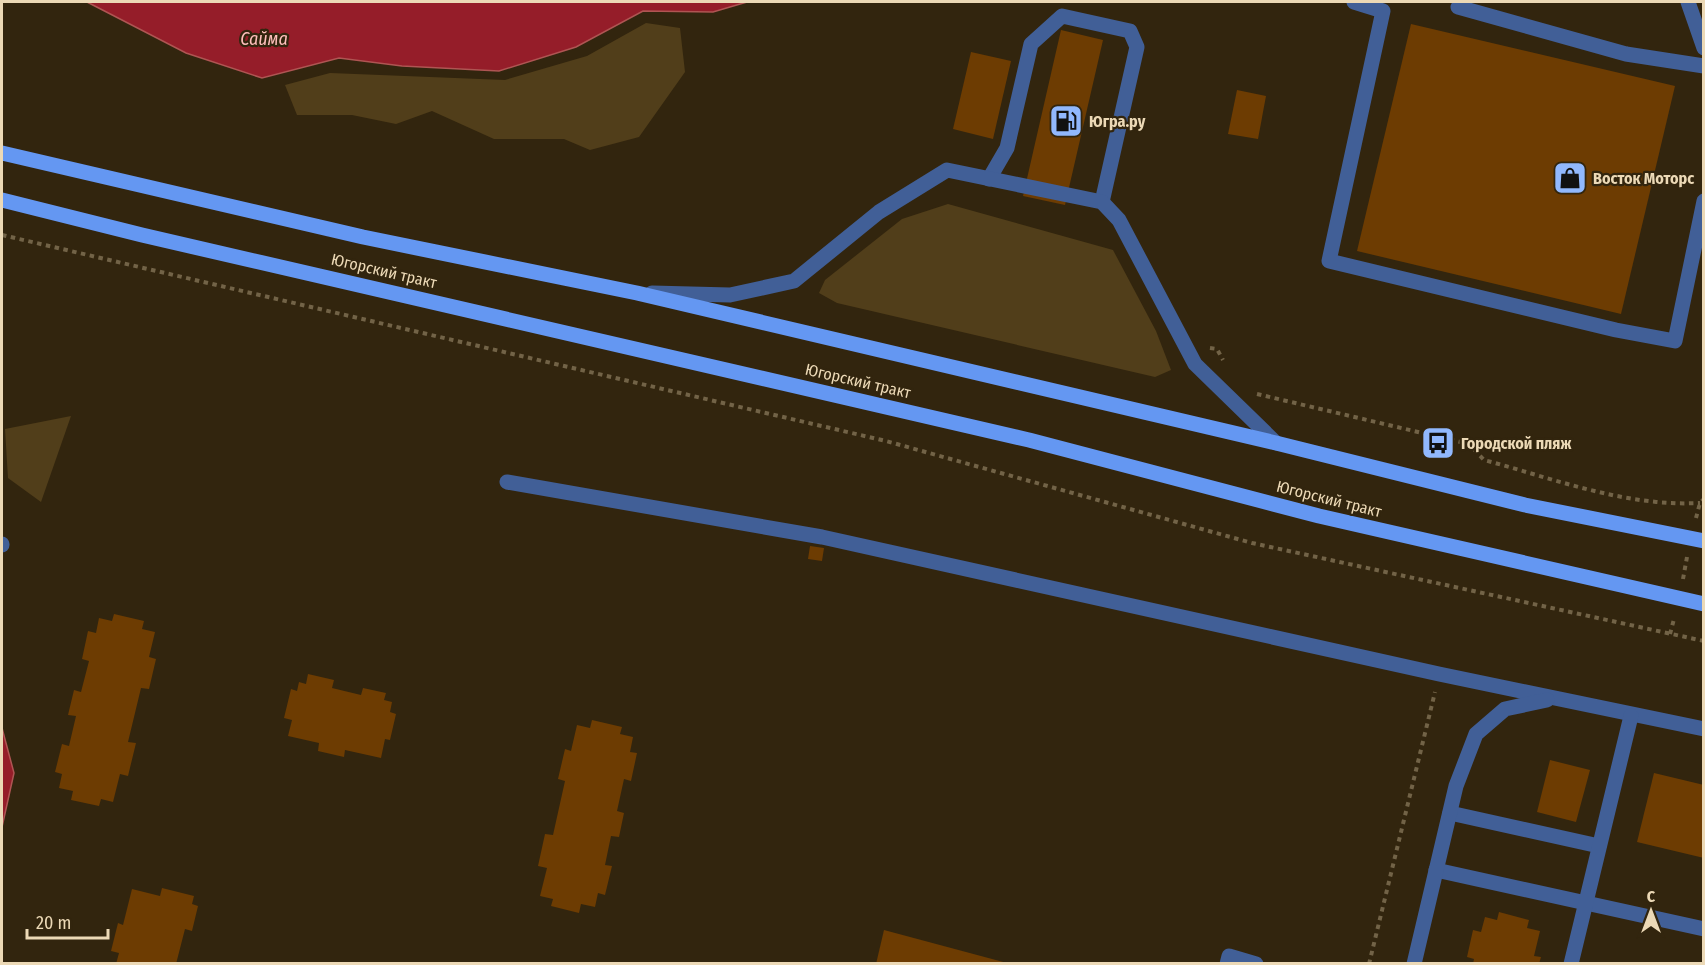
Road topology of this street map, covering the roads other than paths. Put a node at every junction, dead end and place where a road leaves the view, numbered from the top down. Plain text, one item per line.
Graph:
1 (1354, 2) edge
2 (1688, 2) edge
3 (1458, 7) dead end
4 (1704, 48) edge
5 (1704, 66) edge
6 (2, 153) edge
7 (989, 179) junction
8 (2, 200) edge
9 (1704, 201) edge
10 (1102, 202) junction
11 (638, 292) junction
12 (1276, 443) junction
13 (507, 482) dead end
14 (1697, 540) edge
15 (1704, 604) edge
16 (1553, 699) junction
17 (1631, 716) junction
18 (1704, 729) edge
19 (1450, 813) junction
20 (1599, 846) junction
21 (1436, 870) junction
22 (1586, 902) junction
23 (1704, 929) edge
24 (1227, 963) edge
25 (1256, 963) edge
26 (1414, 963) edge
27 (1571, 963) edge

1 - 9 lane
2 - 4 lane
3 - 5 lane
6 - 11 main road, Югорский тракт
7 - 10 lane
7 - 10 lane
7 - 11 lane
8 - 15 main road, Югорский тракт
10 - 12 lane
11 - 12 main road, Югорский тракт
12 - 14 main road, Югорский тракт
13 - 16 lane
16 - 17 lane
16 - 19 lane
17 - 18 lane
17 - 20 lane
19 - 20 lane
19 - 21 lane
20 - 22 lane
21 - 22 lane
21 - 26 lane
22 - 23 lane
22 - 27 lane
24 - 25 lane

